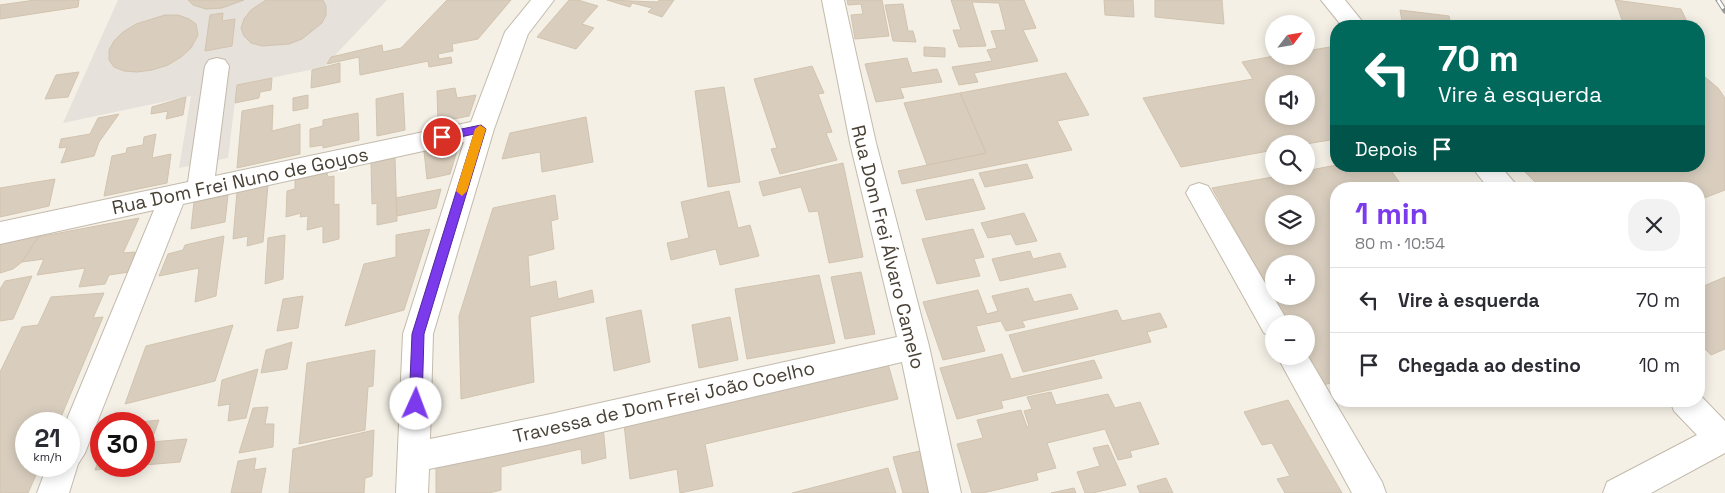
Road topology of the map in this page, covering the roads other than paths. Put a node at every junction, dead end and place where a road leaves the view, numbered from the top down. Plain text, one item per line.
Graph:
1 (543, 0) edge
2 (833, 0) edge
3 (1332, 0) edge
4 (1350, 20) edge
5 (217, 66) dead end
6 (481, 129) junction
7 (1489, 172) edge
8 (1498, 182) edge
9 (186, 193) junction
10 (1199, 193) dead end
11 (0, 233) edge
12 (1269, 315) edge
13 (914, 346) junction
14 (1297, 365) edge
15 (1692, 407) edge
16 (80, 429) edge
17 (1723, 438) edge
18 (414, 457) junction
19 (60, 477) edge
20 (53, 493) edge
21 (412, 493) edge
22 (945, 493) edge
23 (1370, 493) edge
24 (1619, 493) edge

1 - 6 street
2 - 13 street, Rua Dom Frei Álvaro Camelo
3 - 4 street
5 - 9 street
6 - 9 street, Rua Dom Frei Nuno de Goyos
6 - 18 street
7 - 8 street
9 - 11 street, Rua Dom Frei Nuno de Goyos
9 - 16 street
10 - 12 street
13 - 18 street, Travessa de Dom Frei João Coelho
13 - 22 street, Rua Dom Frei Álvaro Camelo
14 - 23 street
15 - 17 street
17 - 24 street
18 - 21 street
19 - 20 street

